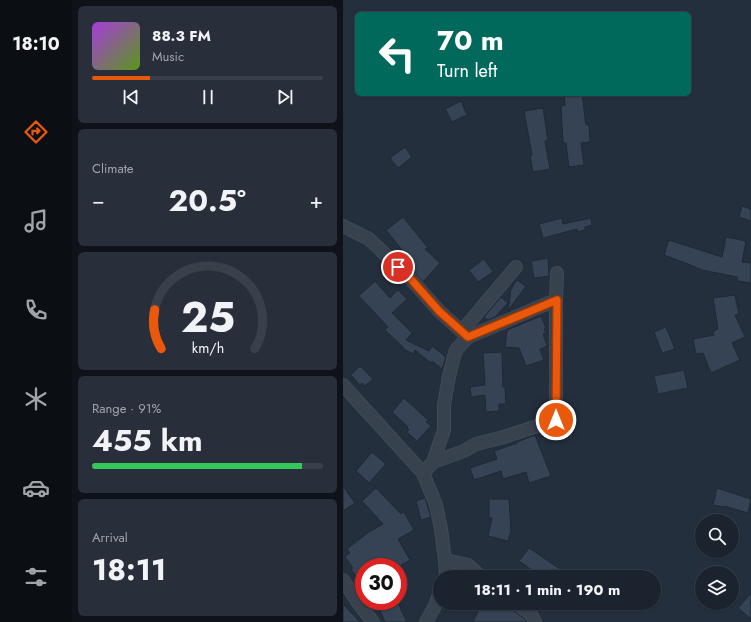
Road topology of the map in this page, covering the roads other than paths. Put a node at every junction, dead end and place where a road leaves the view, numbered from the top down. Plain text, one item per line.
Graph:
1 (343, 226) edge
2 (516, 267) dead end
3 (557, 273) dead end
4 (557, 300) junction
5 (468, 337) junction
6 (343, 385) edge
7 (433, 462) junction
8 (423, 473) junction
9 (445, 560) junction
10 (446, 570) edge
11 (473, 570) edge
12 (343, 580) edge
13 (433, 610) edge
14 (526, 610) edge
15 (373, 622) edge
16 (426, 622) edge
17 (535, 622) edge

1 - 5 street
2 - 5 street
3 - 4 street
4 - 5 street
4 - 7 street
5 - 7 street
6 - 8 street
7 - 8 street
8 - 9 street
9 - 10 street
9 - 11 street
12 - 15 street
13 - 16 street
14 - 17 street

